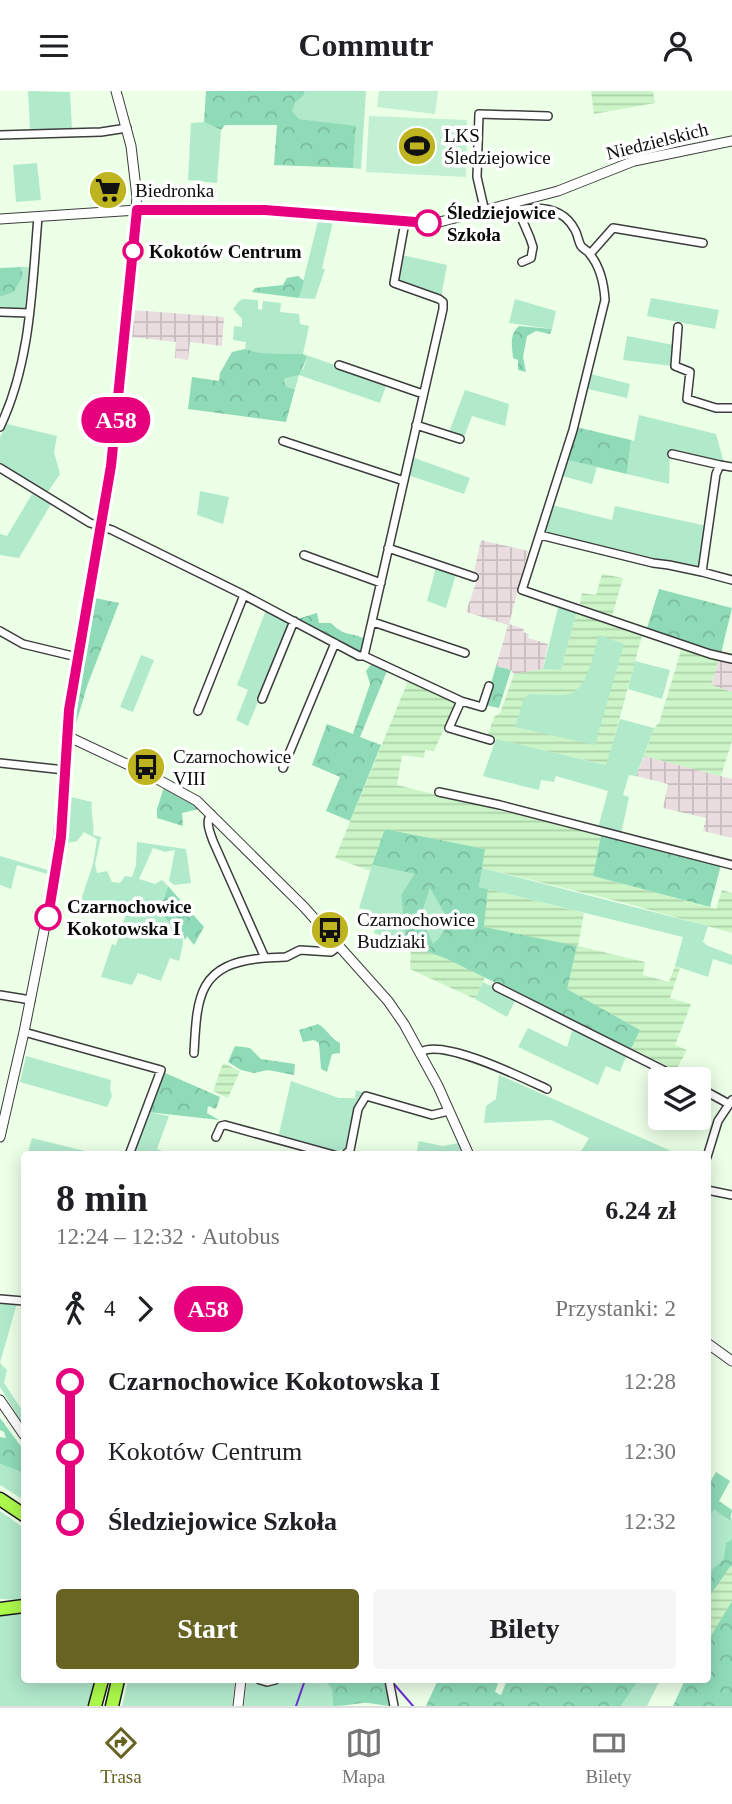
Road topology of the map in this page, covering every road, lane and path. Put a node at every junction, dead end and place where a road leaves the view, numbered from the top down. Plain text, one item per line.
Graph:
1 (116, 91) edge
2 (548, 116) dead end
3 (127, 128) junction
4 (0, 135) edge
5 (732, 141) edge
6 (516, 206) junction
7 (137, 210) junction
8 (485, 212) junction
9 (38, 217) junction
10 (0, 219) edge
11 (405, 222) junction
12 (703, 243) dead end
13 (590, 254) junction
14 (522, 262) dead end
15 (0, 312) edge
16 (29, 313) junction
17 (678, 327) dead end
18 (339, 365) dead end
19 (423, 394) junction
20 (732, 408) edge
21 (416, 425) junction
22 (0, 427) edge
23 (460, 439) dead end
24 (283, 441) dead end
25 (672, 454) dead end
26 (720, 465) junction
27 (732, 467) edge
28 (0, 468) edge
29 (404, 481) junction
30 (102, 526) junction
31 (540, 535) junction
32 (388, 548) junction
33 (304, 555) dead end
34 (702, 572) junction
35 (474, 577) dead end
36 (732, 580) edge
37 (381, 583) junction
38 (244, 595) junction
39 (295, 621) junction
40 (373, 622) junction
41 (0, 631) edge
42 (335, 643) junction
43 (465, 653) dead end
44 (364, 656) junction
45 (77, 657) junction
46 (732, 659) edge
47 (489, 687) dead end
48 (262, 699) dead end
49 (461, 701) junction
50 (198, 711) dead end
51 (67, 736) junction
52 (490, 740) dead end
53 (0, 763) edge
54 (283, 768) dead end
55 (65, 770) junction
56 (439, 792) dead end
57 (211, 814) junction
58 (732, 865) edge
59 (339, 946) junction
60 (265, 958) junction
61 (497, 987) dead end
62 (0, 995) edge
63 (31, 1000) junction
64 (24, 1032) junction
65 (421, 1052) junction
66 (194, 1053) dead end
67 (657, 1067) edge
68 (547, 1089) dead end
69 (711, 1093) edge
70 (731, 1102) edge
71 (449, 1111) junction
72 (0, 1137) edge
73 (216, 1137) dead end
74 (131, 1151) edge
75 (319, 1151) edge
76 (348, 1151) edge
77 (467, 1151) edge
78 (709, 1151) edge
79 (711, 1191) edge
80 (732, 1195) edge
81 (0, 1299) edge
82 (21, 1301) edge
83 (711, 1346) edge
84 (732, 1361) edge
85 (0, 1400) edge
86 (21, 1431) edge
87 (0, 1499) edge
88 (21, 1513) edge
89 (21, 1607) edge
90 (0, 1609) edge
91 (101, 1683) edge
92 (117, 1683) edge
93 (241, 1683) edge
94 (390, 1683) edge
95 (95, 1706) edge
96 (112, 1706) edge
97 (238, 1706) edge
98 (394, 1706) edge

1 - 3 street
2 - 8 street
3 - 4 street
3 - 7 street
5 - 6 street, Niedzielskich
6 - 8 street, Niedzielskich
6 - 13 street
6 - 14 street
7 - 9 street, Niedzielskich
7 - 11 street, Niedzielskich
7 - 30 street
8 - 11 street, Niedzielskich
9 - 10 street, Niedzielskich
9 - 16 street
11 - 19 street
12 - 13 street
13 - 31 street
15 - 16 street
16 - 22 street
17 - 20 street
18 - 19 street
19 - 21 street
21 - 23 street
21 - 29 street
24 - 29 street
25 - 26 street
26 - 27 street
26 - 34 street
28 - 30 street
29 - 32 street
30 - 38 street
30 - 45 street
31 - 34 street
31 - 46 street
32 - 35 street
32 - 37 street
33 - 37 street
34 - 36 street
37 - 40 street
38 - 39 street
38 - 50 street
39 - 42 street
39 - 48 street
40 - 43 street
40 - 44 street
41 - 45 street
42 - 44 street
42 - 54 street
44 - 49 street
45 - 51 street
47 - 49 street
49 - 52 street
51 - 55 street
51 - 57 street
53 - 55 street
55 - 63 street
56 - 58 street
57 - 59 street
57 - 60 street
59 - 60 street
59 - 65 street
60 - 66 street
61 - 67 street
62 - 63 street
63 - 64 street
64 - 72 street
64 - 74 street
65 - 68 street
65 - 71 street
69 - 70 street
70 - 78 street
71 - 76 street
71 - 77 street
73 - 75 street
79 - 80 street
81 - 82 street
83 - 84 street
85 - 86 street
87 - 88 highway
89 - 90 highway
91 - 95 highway
92 - 96 highway
93 - 97 street
94 - 98 street

